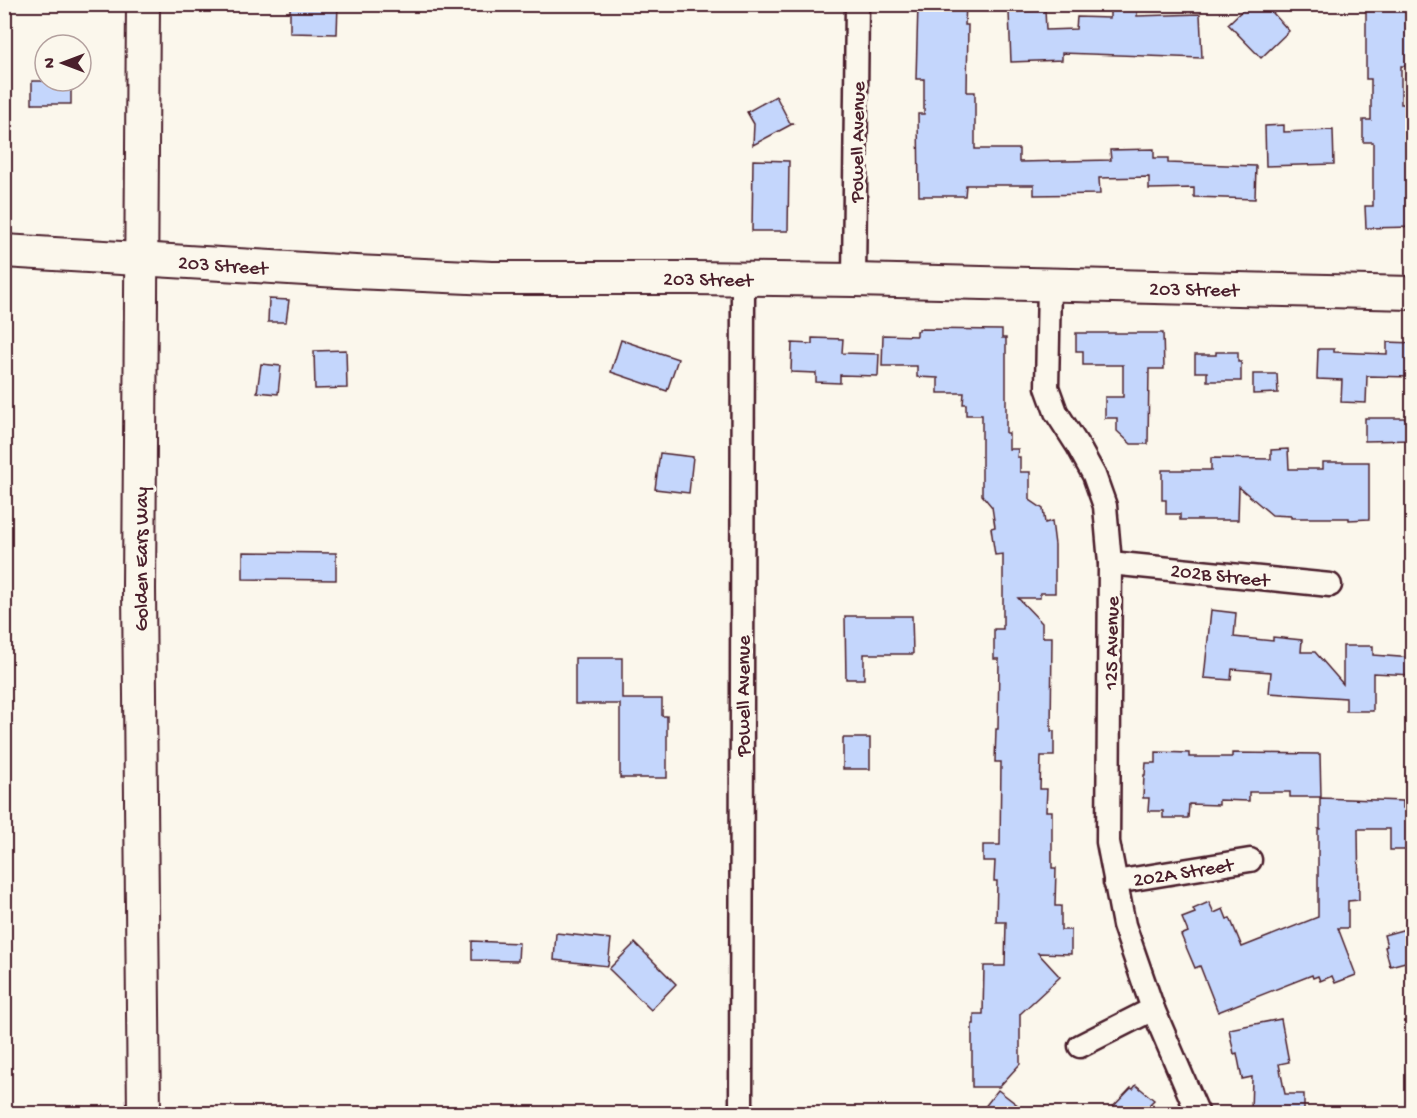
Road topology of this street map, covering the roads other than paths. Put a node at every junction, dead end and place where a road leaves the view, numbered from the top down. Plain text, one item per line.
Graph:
1 (143, 4) edge
2 (857, 4) edge
3 (4, 251) edge
4 (141, 259) junction
5 (743, 279) junction
6 (854, 280) junction
7 (1049, 285) junction
8 (1413, 292) edge
9 (1110, 563) junction
10 (1330, 585) dead end
11 (1250, 860) dead end
12 (1115, 882) junction
13 (1153, 1009) junction
14 (1080, 1046) dead end
15 (144, 1113) edge
16 (741, 1113) edge
17 (1197, 1113) edge

1 - 4 main road, Golden Ears Way
2 - 6 street, Powell Avenue
3 - 4 main road, 203 Street
4 - 5 main road, 203 Street
4 - 15 main road, Golden Ears Way
5 - 6 main road, 203 Street
5 - 16 street, Powell Avenue
6 - 7 main road, 203 Street
7 - 8 main road, 203 Street
7 - 9 street, 125 Avenue
9 - 10 street, 202B Street
9 - 12 street, 125 Avenue
11 - 12 street, 202A Street
12 - 13 street, 125 Avenue
13 - 14 street
13 - 17 street, 125 Avenue

